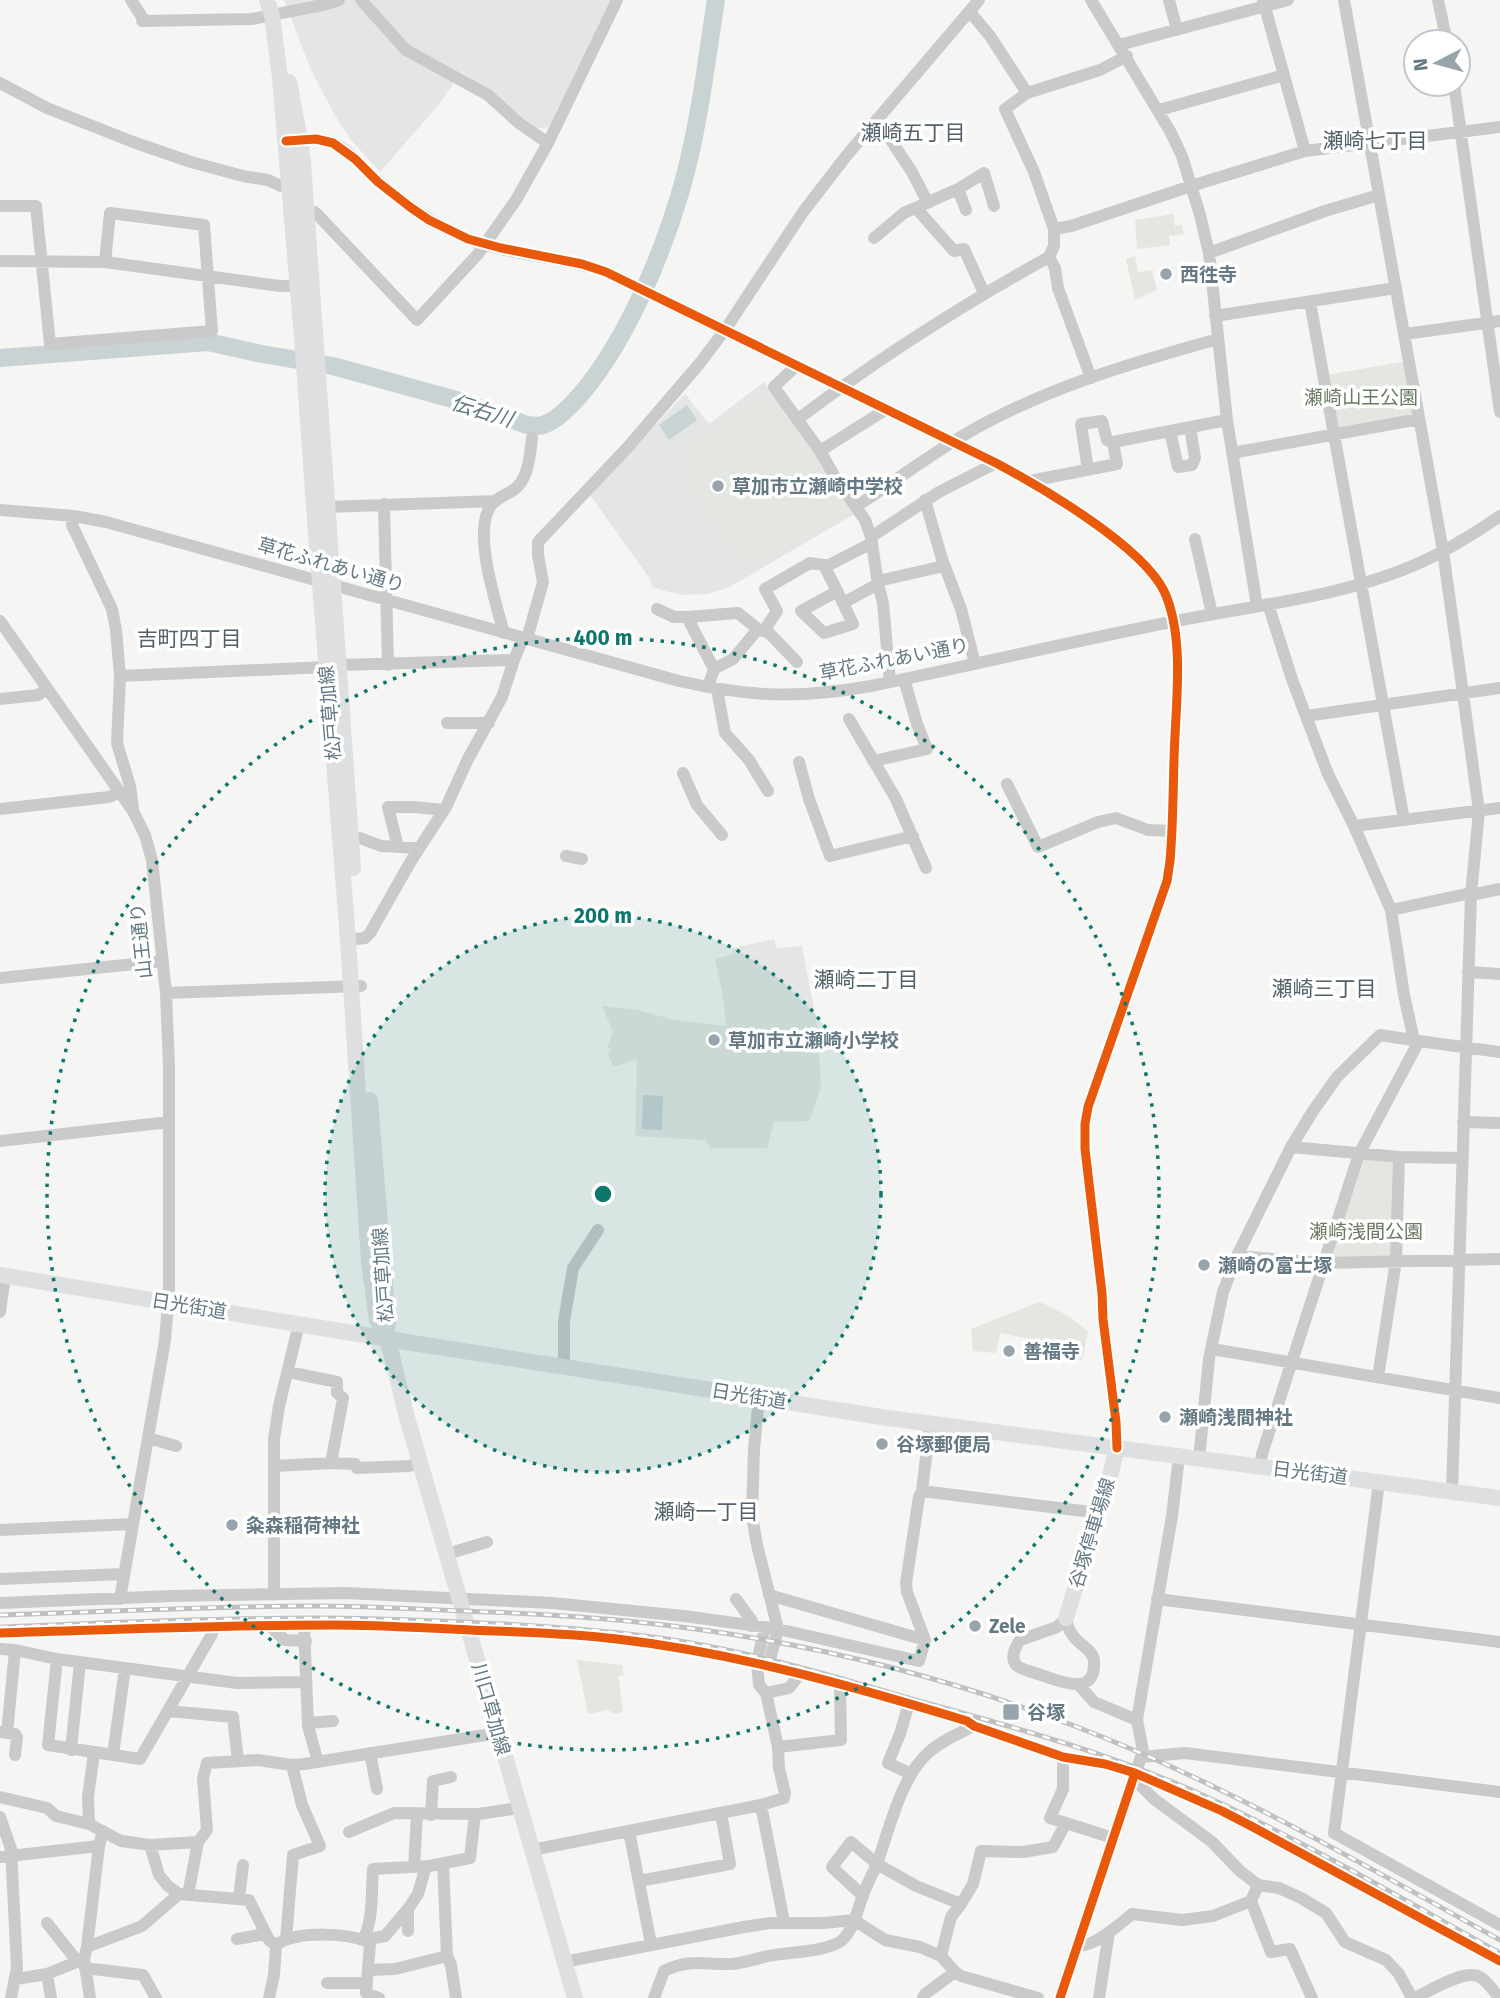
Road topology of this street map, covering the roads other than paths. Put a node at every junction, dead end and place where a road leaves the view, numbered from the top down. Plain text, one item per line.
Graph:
1 (131, 0) edge
2 (339, 0) edge
3 (361, 0) edge
4 (617, 0) edge
5 (979, 0) edge
6 (1091, 0) edge
7 (1169, 0) edge
8 (1288, 0) edge
9 (1344, 0) edge
10 (1438, 0) edge
11 (1264, 3) edge
12 (269, 8) edge
13 (970, 12) junction
14 (1444, 28) edge
15 (1177, 30) junction
16 (1119, 45) junction
17 (1127, 56) junction
18 (1284, 75) junction
19 (0, 83) edge
20 (1027, 93) junction
21 (1456, 98) edge
22 (1159, 110) junction
23 (877, 119) junction
24 (1500, 127) edge
25 (1461, 132) junction
26 (293, 140) junction
27 (548, 143) junction
28 (1370, 143) junction
29 (1305, 151) junction
30 (289, 185) junction
31 (1191, 186) junction
32 (958, 189) junction
33 (1379, 195) junction
34 (922, 205) junction
35 (0, 206) edge
36 (994, 206) dead end
37 (306, 210) junction
38 (966, 210) dead end
39 (1054, 229) junction
40 (874, 238) dead end
41 (484, 244) junction
42 (1209, 253) junction
43 (1049, 257) junction
44 (0, 261) edge
45 (41, 261) junction
46 (105, 262) junction
47 (207, 276) junction
48 (304, 286) junction
49 (1396, 288) junction
50 (984, 293) junction
51 (1310, 302) junction
52 (1215, 316) junction
53 (1494, 321) edge
54 (725, 330) junction
55 (1405, 334) junction
56 (1218, 339) junction
57 (796, 366) junction
58 (311, 375) junction
59 (1091, 378) junction
60 (841, 387) junction
61 (885, 410) junction
62 (1500, 412) edge
63 (798, 419) junction
64 (1419, 419) junction
65 (1227, 420) junction
66 (1190, 427) junction
67 (1170, 431) junction
68 (1334, 435) junction
69 (532, 438) dead end
70 (1113, 442) junction
71 (953, 443) junction
72 (820, 451) junction
73 (1232, 453) junction
74 (996, 463) junction
75 (1088, 470) junction
76 (1030, 481) junction
77 (495, 500) junction
78 (925, 500) junction
79 (384, 504) junction
80 (857, 506) junction
81 (326, 507) junction
82 (0, 510) edge
83 (74, 516) junction
84 (1500, 516) edge
85 (1195, 539) dead end
86 (872, 540) junction
87 (1443, 551) junction
88 (944, 566) junction
89 (825, 567) junction
90 (878, 582) junction
91 (327, 584) junction
92 (1361, 584) junction
93 (386, 600) junction
94 (1262, 605) junction
95 (657, 609) dead end
96 (1212, 614) junction
97 (687, 617) junction
98 (0, 621) edge
99 (1174, 621) junction
100 (761, 630) junction
101 (504, 633) junction
102 (525, 639) junction
103 (514, 660) junction
104 (797, 662) dead end
105 (975, 664) junction
106 (388, 665) junction
107 (333, 666) junction
108 (714, 669) junction
109 (120, 676) junction
110 (904, 679) junction
111 (890, 682) junction
112 (713, 688) junction
113 (1500, 688) edge
114 (47, 690) junction
115 (1463, 694) junction
116 (0, 699) edge
117 (1383, 706) junction
118 (1306, 716) junction
119 (849, 719) dead end
120 (447, 723) dead end
121 (489, 723) junction
122 (873, 761) junction
123 (799, 762) dead end
124 (682, 773) dead end
125 (1007, 785) dead end
126 (768, 791) dead end
127 (120, 792) junction
128 (1500, 808) edge
129 (0, 809) edge
130 (444, 810) junction
131 (133, 811) junction
132 (1479, 811) junction
133 (1404, 820) junction
134 (1354, 827) junction
135 (1172, 831) junction
136 (722, 835) dead end
137 (913, 836) junction
138 (351, 839) junction
139 (398, 847) junction
140 (419, 848) junction
141 (566, 856) dead end
142 (582, 859) dead end
143 (926, 869) dead end
144 (1500, 889) edge
145 (1471, 894) junction
146 (1391, 910) junction
147 (353, 939) junction
148 (163, 961) junction
149 (1468, 972) junction
150 (1500, 974) edge
151 (0, 978) edge
152 (356, 986) junction
153 (166, 993) junction
154 (1417, 1040) junction
155 (1466, 1046) junction
156 (1500, 1052) edge
157 (169, 1122) junction
158 (1464, 1122) junction
159 (1500, 1123) edge
160 (0, 1142) edge
161 (1291, 1147) junction
162 (1359, 1154) junction
163 (1399, 1157) junction
164 (1462, 1158) junction
165 (598, 1230) dead end
166 (1237, 1256) junction
167 (1459, 1259) junction
168 (1500, 1259) edge
169 (1396, 1261) junction
170 (1324, 1263) junction
171 (3, 1276) edge
172 (169, 1303) junction
173 (0, 1312) edge
174 (299, 1324) junction
175 (386, 1338) junction
176 (1212, 1349) junction
177 (1292, 1363) junction
178 (564, 1366) junction
179 (288, 1373) junction
180 (1378, 1377) junction
181 (1455, 1390) junction
182 (759, 1397) junction
183 (1500, 1398) edge
184 (930, 1424) junction
185 (148, 1438) junction
186 (176, 1446) dead end
187 (1116, 1448) junction
188 (1179, 1457) junction
189 (1199, 1459) junction
190 (420, 1462) junction
191 (331, 1463) junction
192 (275, 1466) junction
193 (1260, 1467) junction
194 (1379, 1482) junction
195 (922, 1491) junction
196 (1452, 1492) junction
197 (1500, 1498) edge
198 (1099, 1513) junction
199 (132, 1524) junction
200 (0, 1530) edge
201 (487, 1542) dead end
202 (447, 1554) junction
203 (124, 1574) junction
204 (0, 1579) edge
205 (274, 1595) junction
206 (769, 1595) junction
207 (120, 1599) junction
208 (460, 1599) junction
209 (736, 1599) dead end
210 (1157, 1599) junction
211 (0, 1603) edge
212 (1066, 1618) junction
213 (269, 1625) junction
214 (304, 1625) junction
215 (1360, 1625) junction
216 (751, 1626) junction
217 (212, 1627) junction
218 (772, 1628) junction
219 (469, 1630) junction
220 (0, 1633) edge
221 (925, 1640) junction
222 (306, 1641) junction
223 (1500, 1642) edge
224 (0, 1649) edge
225 (15, 1650) junction
226 (57, 1659) junction
227 (763, 1661) junction
228 (80, 1662) junction
229 (125, 1668) junction
230 (800, 1674) junction
231 (188, 1677) junction
232 (306, 1682) junction
233 (840, 1685) junction
234 (1079, 1685) junction
235 (766, 1693) junction
236 (5, 1694) edge
237 (909, 1703) junction
238 (168, 1711) junction
239 (1137, 1720) junction
240 (333, 1721) dead end
241 (308, 1723) junction
242 (974, 1726) junction
243 (4, 1733) edge
244 (498, 1733) junction
245 (778, 1747) junction
246 (71, 1750) junction
247 (94, 1753) junction
248 (370, 1753) junction
249 (15, 1755) dead end
250 (113, 1755) junction
251 (1141, 1757) junction
252 (1063, 1758) junction
253 (238, 1761) junction
254 (318, 1762) junction
255 (292, 1765) junction
256 (1342, 1772) junction
257 (911, 1774) junction
258 (1134, 1776) junction
259 (450, 1777) dead end
260 (1500, 1785) edge
261 (377, 1789) dead end
262 (1500, 1792) edge
263 (0, 1797) edge
264 (761, 1805) junction
265 (519, 1808) junction
266 (721, 1813) junction
267 (475, 1814) junction
268 (424, 1815) junction
269 (0, 1817) edge
270 (1066, 1823) junction
271 (89, 1824) junction
272 (103, 1831) junction
273 (629, 1831) junction
274 (349, 1832) dead end
275 (1113, 1838) junction
276 (198, 1842) junction
277 (150, 1845) junction
278 (99, 1846) junction
279 (532, 1850) junction
280 (6, 1857) edge
281 (443, 1863) junction
282 (877, 1864) junction
283 (243, 1865) dead end
284 (420, 1867) junction
285 (639, 1881) junction
286 (1258, 1885) junction
287 (183, 1894) junction
288 (863, 1896) junction
289 (239, 1899) junction
290 (1251, 1901) junction
291 (961, 1905) junction
292 (408, 1909) junction
293 (854, 1920) junction
294 (784, 1922) junction
295 (47, 1923) dead end
296 (1500, 1925) edge
297 (408, 1931) dead end
298 (1109, 1932) junction
299 (265, 1934) junction
300 (237, 1939) dead end
301 (363, 1940) junction
302 (281, 1942) junction
303 (669, 1942) junction
304 (651, 1944) junction
305 (1078, 1945) junction
306 (447, 1956) junction
307 (941, 1956) junction
308 (83, 1959) junction
309 (1500, 1961) edge
310 (564, 1962) junction
311 (676, 1965) junction
312 (955, 1972) junction
313 (47, 1974) junction
314 (368, 1977) junction
315 (16, 1979) junction
316 (327, 1983) dead end
317 (11, 1998) edge
318 (51, 1998) edge
319 (90, 1998) edge
320 (156, 1998) edge
321 (269, 1998) edge
322 (379, 1998) edge
323 (456, 1998) edge
324 (575, 1998) edge
325 (654, 1998) edge
326 (923, 1998) edge
327 (1038, 1998) edge
328 (1060, 1998) edge
329 (1098, 1998) edge
330 (1312, 1998) edge
331 (1413, 1998) edge
332 (1498, 1998) edge

1 - 12 street
2 - 12 street
3 - 27 street
4 - 27 street
5 - 13 street
6 - 16 street
7 - 15 street
8 - 11 street
9 - 28 street
10 - 14 street
11 - 15 street
11 - 18 street
12 - 26 main road, 松戸草加線
13 - 20 street
13 - 23 street
15 - 16 street
16 - 17 street
17 - 20 street
17 - 22 street
18 - 22 street
18 - 29 street
19 - 30 street
20 - 39 street
21 - 25 street
22 - 31 street
23 - 34 street
23 - 54 street
24 - 25 street
25 - 28 street
25 - 53 street
26 - 30 main road, 松戸草加線
26 - 37 main road, 松戸草加線
26 - 41 street
27 - 41 street
28 - 29 street
28 - 33 street
29 - 31 street
30 - 48 main road, 松戸草加線
31 - 39 street
31 - 42 street
32 - 34 street
32 - 36 street
32 - 38 street
33 - 42 street
33 - 49 street
34 - 40 street
34 - 50 street
35 - 45 street
37 - 41 street
37 - 48 main road, 松戸草加線
39 - 43 street
41 - 54 street
42 - 52 street
43 - 50 street
43 - 59 street
44 - 45 street
45 - 46 street
45 - 47 street
46 - 47 street
46 - 47 street
47 - 48 street
48 - 58 main road, 松戸草加線
49 - 51 street
49 - 55 street
50 - 60 street
51 - 52 street
51 - 68 street
52 - 56 street
53 - 55 street
53 - 62 street
54 - 57 street
54 - 102 street
55 - 64 street
56 - 59 street
56 - 65 street
57 - 60 street
57 - 63 street
58 - 81 main road, 松戸草加線
58 - 91 main road, 松戸草加線
59 - 71 street
60 - 61 street
60 - 63 street
61 - 71 street
61 - 72 street
63 - 72 street
64 - 68 street
64 - 87 street
65 - 66 street
65 - 73 street
66 - 67 street
66 - 67 street
67 - 70 street
68 - 73 street
68 - 92 street
69 - 77 street
70 - 75 street
70 - 75 street
71 - 74 street
71 - 80 street
72 - 80 street
73 - 94 street
74 - 76 street
74 - 78 street
75 - 76 street
76 - 99 street
77 - 79 street
77 - 101 street
78 - 86 street
78 - 88 street
79 - 81 street
79 - 93 street
80 - 86 street
81 - 91 main road, 松戸草加線
82 - 83 street, 草花ふれあい通り
83 - 91 street, 草花ふれあい通り
83 - 109 street
84 - 87 street, 草花ふれあい通り
85 - 96 street
86 - 89 street
86 - 90 street
87 - 92 street, 草花ふれあい通り
87 - 115 street
88 - 90 street
88 - 105 street
89 - 90 street
89 - 100 street
90 - 111 street
91 - 93 street, 草花ふれあい通り
91 - 107 main road, 松戸草加線
92 - 94 street, 草花ふれあい通り
92 - 117 street
93 - 101 street, 草花ふれあい通り
93 - 106 street
94 - 96 street, 草花ふれあい通り
94 - 118 street
95 - 97 street
96 - 99 street, 草花ふれあい通り
97 - 100 street
97 - 108 street
98 - 114 street, 山王通り
99 - 105 street, 草花ふれあい通り
99 - 135 street
100 - 104 street
100 - 108 street
101 - 102 street, 草花ふれあい通り
102 - 103 street
102 - 112 street, 草花ふれあい通り
103 - 106 street
103 - 121 street
105 - 110 street, 草花ふれあい通り
106 - 107 street
107 - 109 street
107 - 138 main road, 松戸草加線
107 - 147 main road, 松戸草加線
108 - 112 street
109 - 131 street
110 - 111 street, 草花ふれあい通り
110 - 122 street
111 - 112 street, 草花ふれあい通り
112 - 126 street
113 - 115 street
114 - 116 street
114 - 127 street, 山王通り
115 - 117 street
115 - 132 street
117 - 118 street
117 - 133 street
118 - 134 street
119 - 122 street
120 - 121 street
121 - 130 street
122 - 137 street
123 - 137 street
124 - 136 street
125 - 135 street
127 - 129 street
127 - 131 street, 山王通り
128 - 132 street
130 - 139 street
130 - 140 street
131 - 148 street, 山王通り
132 - 133 street
132 - 145 street
133 - 134 street
134 - 146 street
135 - 187 street
137 - 143 street
138 - 139 street
138 - 147 main road, 松戸草加線
139 - 140 street
140 - 147 street
141 - 142 street
144 - 145 street
145 - 146 street
145 - 149 street
146 - 154 street
147 - 152 main road, 松戸草加線
148 - 151 street
148 - 153 street, 山王通り
149 - 150 street
149 - 155 street
152 - 153 street
152 - 175 main road, 松戸草加線
153 - 157 street, 山王通り
154 - 155 street
154 - 161 street
154 - 162 street
155 - 156 street
155 - 158 street
157 - 160 street
157 - 172 street, 山王通り
158 - 159 street
158 - 164 street
161 - 162 street
161 - 166 street
162 - 163 street
162 - 170 street
163 - 164 street
163 - 169 street
164 - 167 street
165 - 178 street
166 - 170 street
166 - 176 street
167 - 168 street
167 - 169 street
167 - 181 street
169 - 170 street
169 - 180 street
170 - 177 street
171 - 172 main road, 日光街道
171 - 173 street
172 - 174 main road, 日光街道
172 - 185 street, 山王通り
174 - 175 main road, 日光街道
174 - 179 street
175 - 178 main road, 日光街道
175 - 190 main road, 川口草加線
176 - 177 street
176 - 189 street
177 - 180 street
177 - 193 street
178 - 182 main road, 日光街道
179 - 191 street
179 - 192 street
180 - 181 street
181 - 183 street
181 - 196 street
182 - 184 main road, 日光街道
182 - 206 street
184 - 187 main road, 日光街道
184 - 195 street
185 - 186 street
185 - 199 street, 山王通り
187 - 188 main road, 日光街道
187 - 198 main road, 谷塚停車場線
188 - 189 main road, 日光街道
188 - 210 street
189 - 193 main road, 日光街道
190 - 191 street
190 - 202 main road, 川口草加線
191 - 192 street
192 - 205 street
193 - 194 main road, 日光街道
194 - 196 main road, 日光街道
194 - 215 street
195 - 198 street
195 - 221 street
196 - 197 main road, 日光街道
198 - 212 main road, 谷塚停車場線
199 - 200 street
199 - 203 street, 山王通り
201 - 202 street
202 - 208 main road, 川口草加線
203 - 204 street
203 - 207 street, 山王通り
205 - 207 street
205 - 208 street
206 - 218 street
206 - 221 street
207 - 211 street
208 - 216 street
208 - 219 main road, 川口草加線
209 - 216 street
210 - 215 street
210 - 239 street
212 - 234 street
212 - 234 street
213 - 214 street
213 - 217 street
213 - 222 street
214 - 219 street
214 - 222 street
215 - 223 street
215 - 256 street
216 - 218 street
217 - 220 street
217 - 231 street
218 - 221 street
218 - 227 street
219 - 227 street
219 - 244 main road, 川口草加線
222 - 232 street
224 - 225 street
225 - 226 street
225 - 236 street
226 - 228 street
226 - 246 street
227 - 230 street
227 - 235 street
228 - 229 street
228 - 246 street
229 - 231 street
229 - 250 street
230 - 233 street
230 - 235 street
231 - 232 street
231 - 238 street
232 - 241 street
233 - 237 street
233 - 245 street
234 - 239 street
235 - 245 street
236 - 243 street
237 - 242 street
237 - 257 street
238 - 250 street
238 - 253 street
239 - 251 street
240 - 241 street
241 - 254 street
242 - 252 street
242 - 257 street
243 - 249 street
244 - 248 street
244 - 265 main road, 川口草加線
245 - 264 street
246 - 247 street
247 - 250 street
247 - 271 street
248 - 254 street
248 - 261 street
251 - 256 street
251 - 258 street
252 - 258 street
252 - 270 street
253 - 255 street
253 - 276 street
254 - 255 street
255 - 302 street
256 - 262 street
256 - 296 street
257 - 282 street
258 - 275 street
258 - 286 street
258 - 309 street
259 - 268 street
260 - 262 street
263 - 271 street
264 - 266 street
264 - 294 street
265 - 267 street
265 - 279 main road, 川口草加線
266 - 273 street
266 - 285 street
267 - 268 street
267 - 281 street
268 - 274 street
268 - 284 street
269 - 280 street
270 - 275 street
270 - 291 street
271 - 272 street
272 - 277 street
272 - 278 street
273 - 279 street
273 - 285 street
275 - 305 street
276 - 277 street
276 - 287 street
277 - 287 street
278 - 280 street
278 - 308 street
279 - 310 main road, 川口草加線
280 - 315 street
281 - 284 street
281 - 306 street
282 - 288 street
282 - 288 street
282 - 291 street
283 - 289 street
284 - 292 street
284 - 301 street
285 - 304 street
286 - 290 street
286 - 331 street
287 - 289 street
287 - 308 street
288 - 293 street
289 - 299 street
290 - 298 street
290 - 330 street
291 - 307 street
292 - 297 street
292 - 301 street
293 - 294 street
293 - 307 street
293 - 311 street
294 - 303 street
295 - 308 street
298 - 305 street
298 - 329 street
299 - 300 street
299 - 302 street
301 - 302 street
301 - 314 street
302 - 321 street
303 - 304 street
303 - 311 street
304 - 310 street
305 - 328 street
306 - 314 street
306 - 323 street
307 - 312 street
308 - 313 street
308 - 319 street
308 - 320 street
310 - 324 main road, 川口草加線
311 - 325 street
312 - 326 street
312 - 327 street
313 - 315 street
313 - 318 street
314 - 316 street
314 - 322 street
315 - 317 street
331 - 332 street

